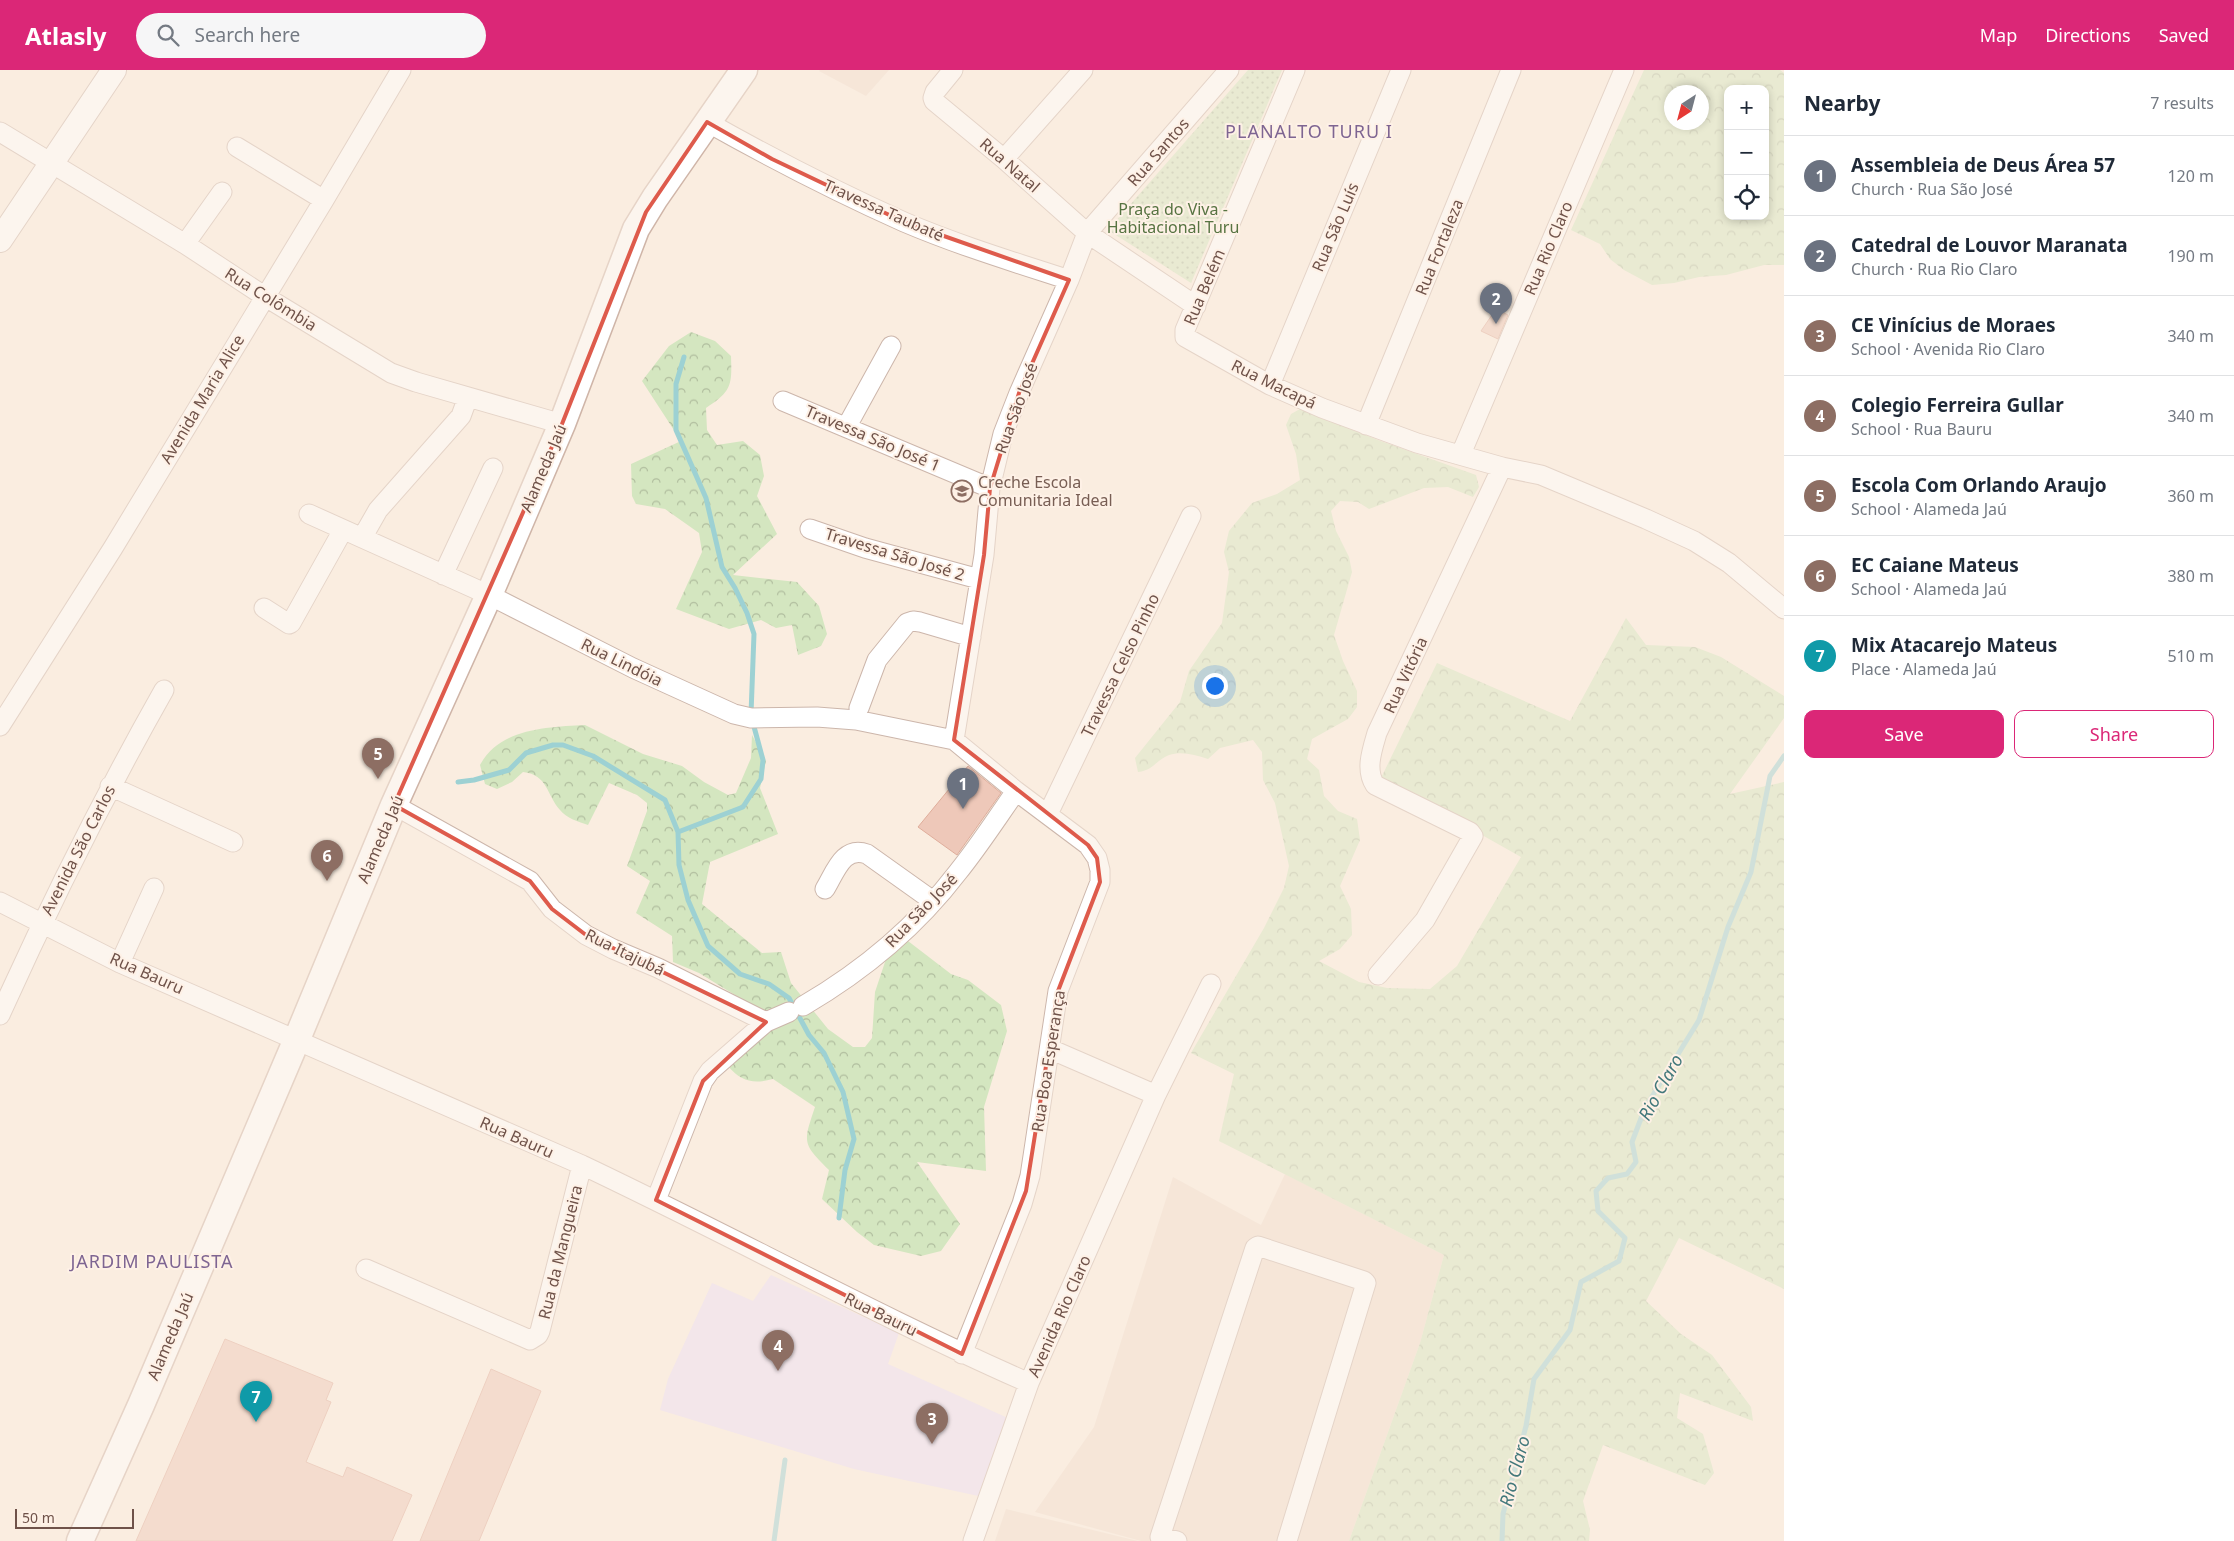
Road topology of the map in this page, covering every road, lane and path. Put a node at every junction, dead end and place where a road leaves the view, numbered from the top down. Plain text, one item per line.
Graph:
1 (114, 70) edge
2 (401, 70) edge
3 (744, 70) edge
4 (953, 70) edge
5 (1083, 70) edge
6 (1229, 70) edge
7 (1295, 70) edge
8 (1401, 70) edge
9 (1511, 70) edge
10 (1624, 70) edge
11 (707, 122) junction
12 (0, 132) edge
13 (237, 147) dead end
14 (1004, 159) junction
15 (53, 163) junction
16 (222, 192) dead end
17 (324, 200) junction
18 (1087, 234) junction
19 (0, 240) edge
20 (185, 244) junction
21 (1069, 280) junction
22 (264, 296) junction
23 (1196, 306) junction
24 (1185, 337) joint
25 (892, 346) dead end
26 (1270, 384) junction
27 (468, 397) junction
28 (782, 401) dead end
29 (562, 424) junction
30 (1366, 425) junction
31 (847, 426) junction
32 (1461, 454) junction
33 (1502, 467) junction
34 (493, 468) dead end
35 (990, 488) junction
36 (309, 514) dead end
37 (1191, 516) dead end
38 (810, 529) dead end
39 (343, 530) junction
40 (362, 538) junction
41 (443, 575) junction
42 (979, 579) junction
43 (488, 595) junction
44 (264, 608) dead end
45 (1784, 609) edge
46 (971, 637) junction
47 (164, 690) dead end
48 (859, 708) dead end
49 (1, 722) edge
50 (954, 740) junction
51 (110, 786) junction
52 (1016, 791) junction
53 (394, 805) junction
54 (1048, 814) junction
55 (233, 842) dead end
56 (154, 888) dead end
57 (825, 890) dead end
58 (933, 901) junction
59 (0, 902) edge
60 (41, 924) junction
61 (120, 963) junction
62 (1378, 975) dead end
63 (1211, 984) dead end
64 (0, 1015) edge
65 (766, 1022) junction
66 (298, 1039) junction
67 (1050, 1049) junction
68 (1156, 1095) junction
69 (582, 1166) junction
70 (656, 1200) junction
71 (366, 1269) dead end
72 (962, 1354) junction
73 (1029, 1383) junction
74 (80, 1541) edge
75 (974, 1541) edge
76 (1177, 1541) edge
77 (1287, 1541) edge

1 - 15 street
2 - 17 street, Avenida Maria Alice
3 - 11 main road, Alameda Jaú
4 - 14 street, Rua Natal
5 - 14 street
6 - 18 street, Rua Santos
7 - 23 street, Rua Belém
8 - 26 street, Rua São Luís
9 - 30 street, Rua Fortaleza
10 - 32 street, Rua Rio Claro
11 - 21 street, Travessa Taubaté
11 - 29 main road, Alameda Jaú
12 - 15 street, Rua Colômbia
13 - 17 street
14 - 18 street, Rua Natal
15 - 19 street
15 - 20 street, Rua Colômbia
16 - 20 street
17 - 22 street, Avenida Maria Alice
18 - 21 street, Rua São José
18 - 23 street
20 - 22 street, Rua Colômbia
21 - 35 street, Rua São José
22 - 27 street, Rua Colômbia
22 - 49 street, Avenida Maria Alice
23 - 24 street, Rua Belém
24 - 26 street, Rua Macapá
25 - 31 street
26 - 30 street, Rua Macapá
27 - 29 street, Rua Colômbia
27 - 40 street
28 - 31 street, Travessa São José 1
29 - 43 main road, Alameda Jaú
30 - 32 street
31 - 35 street, Travessa São José 1
32 - 33 street
33 - 45 street
33 - 62 street, Rua Vitória
34 - 41 street
35 - 42 street, Rua São José
36 - 39 street, Rua Lindóia
37 - 54 street, Travessa Celso Pinho
38 - 42 street, Travessa São José 2
39 - 40 street, Rua Lindóia
39 - 44 street
40 - 41 street, Rua Lindóia
41 - 43 street, Rua Lindóia
42 - 46 street, Rua São José
43 - 50 street, Rua Lindóia
43 - 53 main road, Alameda Jaú
46 - 48 street
46 - 50 street, Rua São José
47 - 51 street, Avenida São Carlos
50 - 52 street, Rua Boa Esperança
51 - 55 street
51 - 60 street, Avenida São Carlos
52 - 54 street, Rua Boa Esperança
52 - 58 street, Rua São José
53 - 65 street, Rua Itajubá
53 - 66 main road, Alameda Jaú
54 - 67 street, Rua Boa Esperança
56 - 61 street
57 - 58 street
58 - 65 street, Rua São José
59 - 60 street, Rua Bauru
60 - 61 street, Rua Bauru
60 - 64 street, Avenida São Carlos
61 - 66 street, Rua Bauru
63 - 68 street, Avenida Rio Claro
65 - 70 street, Rua São José
66 - 69 street, Rua Bauru
66 - 74 main road, Alameda Jaú
67 - 68 street
67 - 72 street, Rua Boa Esperança
68 - 73 street, Avenida Rio Claro
69 - 70 street, Rua Bauru
69 - 71 street, Rua da Mangueira
70 - 72 street, Rua Bauru
72 - 73 street, Rua Bauru
73 - 75 street, Avenida Rio Claro
76 - 77 street

